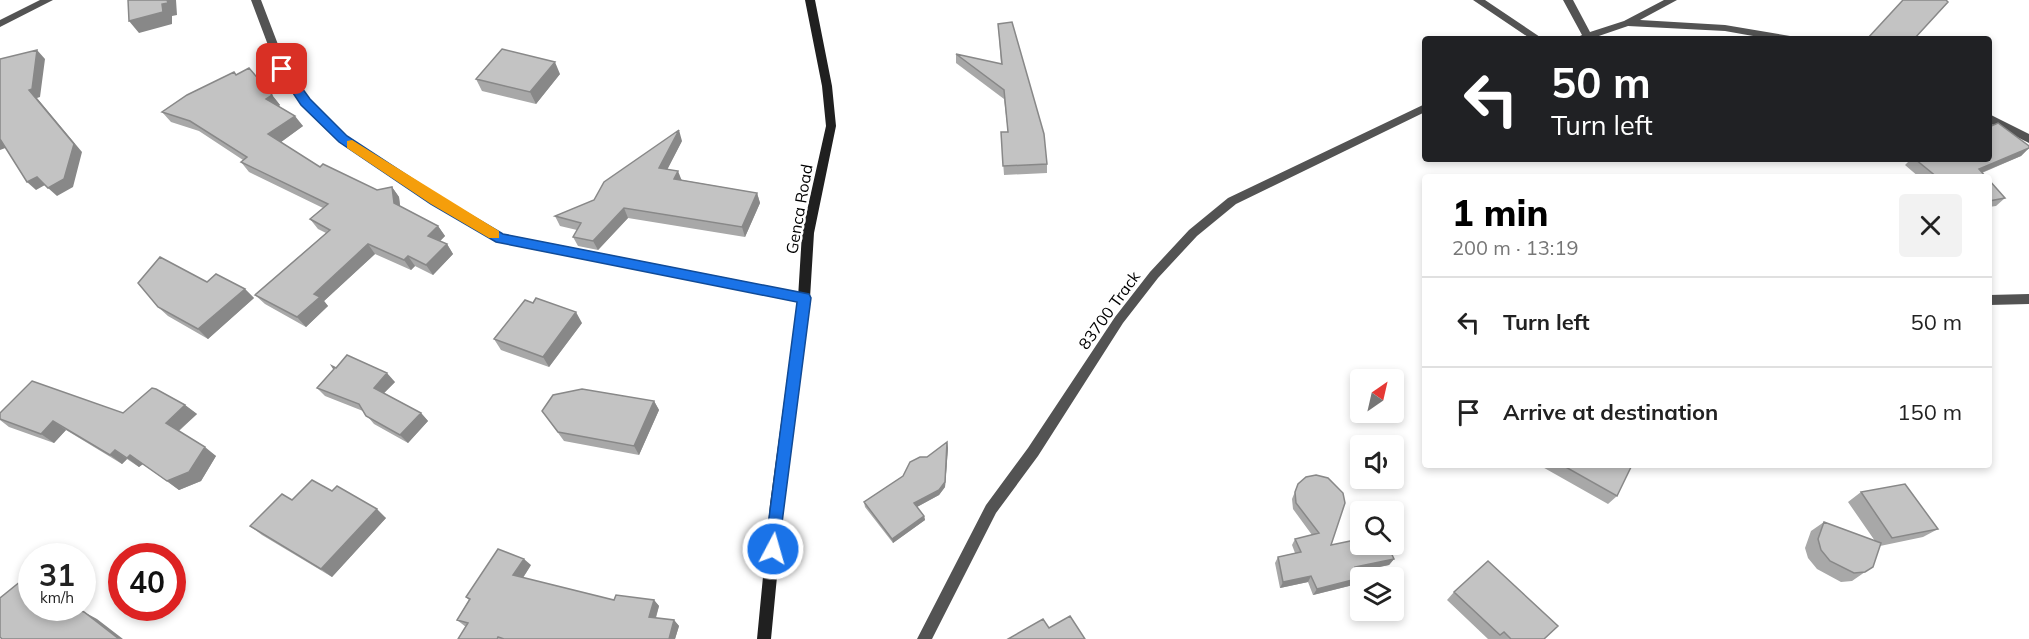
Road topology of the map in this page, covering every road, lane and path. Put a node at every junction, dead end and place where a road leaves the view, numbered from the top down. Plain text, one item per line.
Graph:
1 (48, 0) edge
2 (256, 0) edge
3 (810, 0) edge
4 (1478, 0) edge
5 (1568, 0) edge
6 (1672, 0) edge
7 (0, 24) edge
8 (1627, 24) junction
9 (1533, 36) edge
10 (1583, 36) edge
11 (1586, 36) edge
12 (1772, 36) edge
13 (1422, 109) edge
14 (1992, 120) edge
15 (2029, 139) edge
16 (804, 298) junction
17 (2029, 299) edge
18 (1992, 300) edge
19 (764, 639) edge
20 (924, 639) edge

1 - 7 street
2 - 16 street
3 - 16 street, Genca Road
4 - 9 street
5 - 10 street
6 - 8 street
8 - 11 street
8 - 12 street
13 - 20 street, 83700 Track
14 - 15 street
16 - 19 street, Genca Road
17 - 18 street

